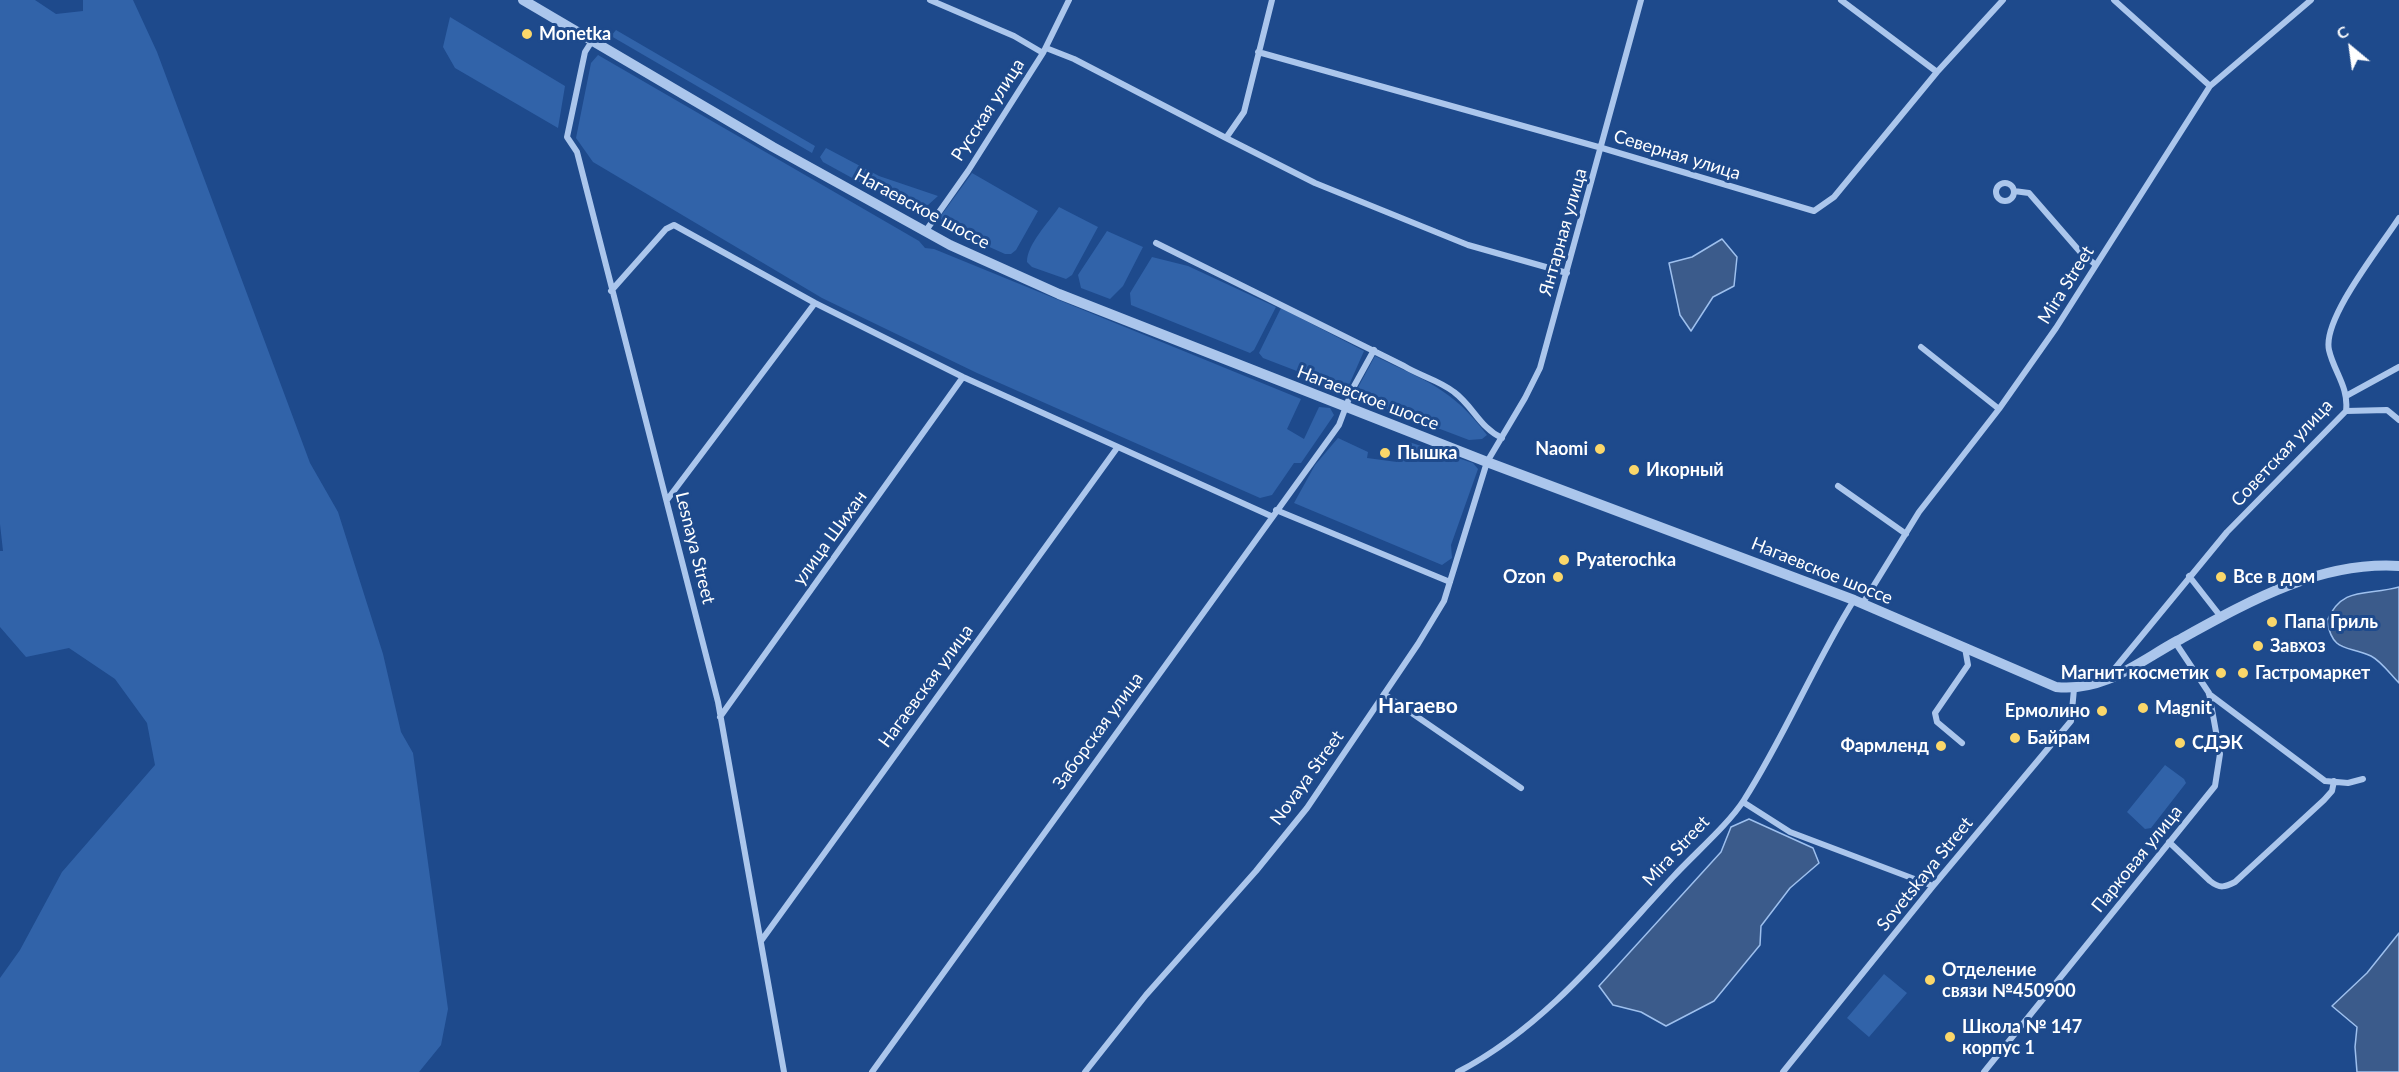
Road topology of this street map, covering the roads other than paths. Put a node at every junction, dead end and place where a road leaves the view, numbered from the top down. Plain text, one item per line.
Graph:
1 (523, 0) edge
2 (930, 0) edge
3 (1069, 0) edge
4 (1272, 0) edge
5 (1641, 0) edge
6 (1841, 0) edge
7 (2003, 0) edge
8 (2114, 0) edge
9 (2311, 0) edge
10 (592, 41) junction
11 (1044, 50) junction
12 (1258, 52) junction
13 (1937, 72) junction
14 (2210, 86) junction
15 (1226, 138) junction
16 (1602, 148) junction
17 (2014, 191) dead end
18 (2399, 218) edge
19 (924, 232) junction
20 (1156, 243) dead end
21 (2096, 265) junction
22 (1567, 273) junction
23 (611, 291) junction
24 (815, 303) junction
25 (1921, 346) dead end
26 (1374, 351) junction
27 (2399, 367) edge
28 (963, 377) junction
29 (2346, 396) junction
30 (1345, 406) junction
31 (1999, 409) junction
32 (2346, 411) junction
33 (2399, 420) edge
34 (1502, 438) junction
35 (1117, 448) junction
36 (1487, 462) junction
37 (1838, 486) dead end
38 (667, 500) junction
39 (1276, 510) junction
40 (1271, 516) junction
41 (1906, 534) junction
42 (2399, 566) edge
43 (2189, 576) junction
44 (1450, 582) junction
45 (1858, 602) junction
46 (2222, 617) junction
47 (2175, 642) junction
48 (1965, 648) junction
49 (2103, 682) junction
50 (2074, 689) junction
51 (2209, 693) junction
52 (1384, 694) junction
53 (720, 717) junction
54 (1962, 743) dead end
55 (2363, 779) dead end
56 (2334, 782) junction
57 (1521, 788) dead end
58 (1743, 802) junction
59 (2169, 842) junction
60 (1933, 886) junction
61 (760, 941) junction
62 (784, 1072) edge
63 (872, 1072) edge
64 (1085, 1072) edge
65 (1458, 1072) edge
66 (1783, 1072) edge
67 (1984, 1072) edge

1 - 10 street, Нагаевское шоссе
2 - 11 street
3 - 11 street, Русская улица
4 - 12 street
5 - 16 street, Янтарная улица
6 - 13 street
7 - 13 street, Северная улица
8 - 14 street
9 - 14 street, Mira Street
10 - 19 street, Нагаевское шоссе
10 - 23 street, Lesnaya Street
11 - 15 street
11 - 19 street, Русская улица
12 - 15 street
12 - 16 street, Северная улица
13 - 16 street, Северная улица
14 - 21 street, Mira Street
15 - 22 street
16 - 22 street, Янтарная улица
17 - 21 street
18 - 29 street, Советская улица
19 - 30 street, Нагаевское шоссе
20 - 26 street
21 - 31 street, Mira Street
22 - 34 street, Янтарная улица
23 - 24 street
23 - 38 street, Lesnaya Street
24 - 28 street
24 - 38 street
25 - 31 street
26 - 30 street, Заборская улица
26 - 34 street
27 - 29 street
28 - 35 street
28 - 53 street, улица Шихан
29 - 32 street, Советская улица
30 - 36 street, Нагаевское шоссе
30 - 39 street, Заборская улица
31 - 41 street, Mira Street
32 - 33 street
32 - 43 street, Советская улица
34 - 36 street, Янтарная улица
35 - 40 street
35 - 61 street, Нагаевская улица
36 - 44 street, Novaya Street
36 - 45 street, Нагаевское шоссе
37 - 41 street
38 - 53 street, Lesnaya Street
39 - 40 street, Заборская улица
39 - 44 street
40 - 63 street, Заборская улица
41 - 45 street, Mira Street
42 - 46 street, Нагаевское шоссе
43 - 46 street
43 - 49 street, Советская улица
44 - 52 street, Novaya Street
45 - 48 street, Нагаевское шоссе
45 - 58 street, Mira Street
46 - 47 street, Нагаевское шоссе
47 - 49 street, Нагаевское шоссе
47 - 51 street, Парковая улица
48 - 50 street, Нагаевское шоссе
48 - 54 street
49 - 50 street, Нагаевское шоссе
50 - 60 street, Sovetskaya Street
51 - 56 street
51 - 59 street, Парковая улица
52 - 57 street
52 - 64 street, Novaya Street
53 - 61 street, Lesnaya Street
55 - 56 street
56 - 59 street
58 - 60 street
58 - 65 street, Mira Street
59 - 67 street, Парковая улица
60 - 66 street, Sovetskaya Street
61 - 62 street, Lesnaya Street

